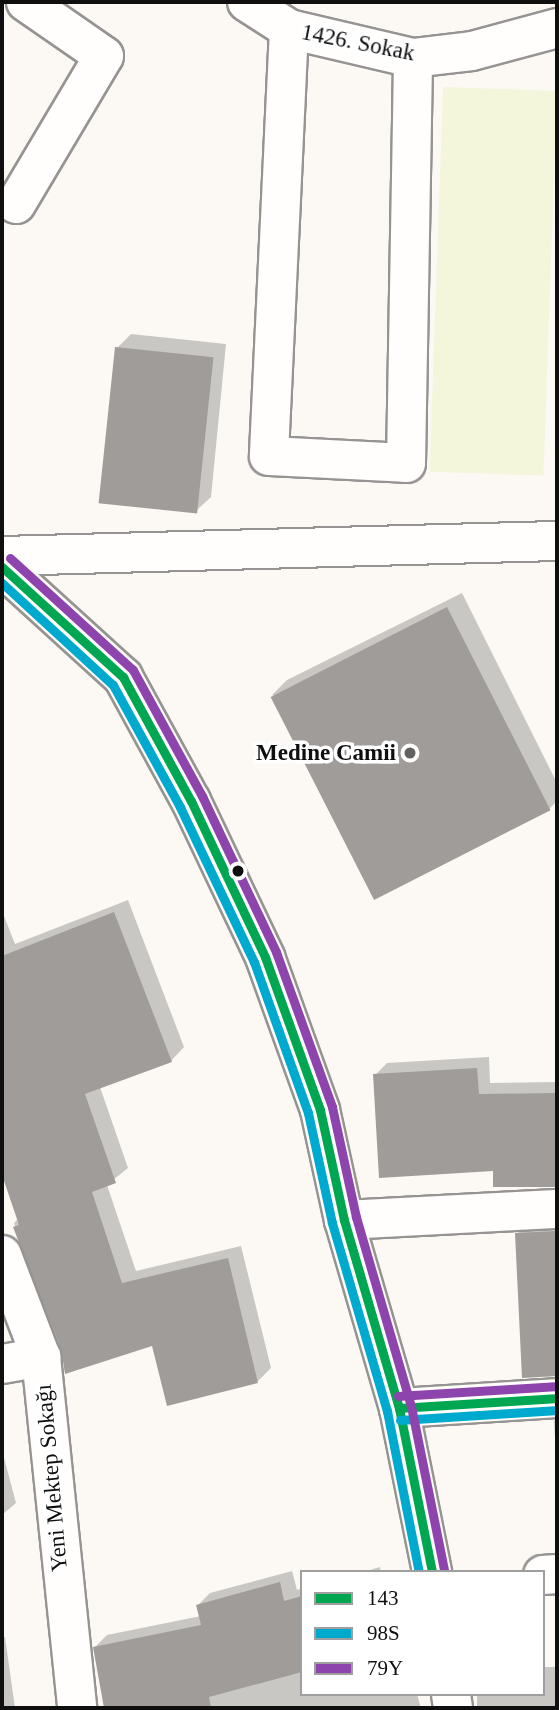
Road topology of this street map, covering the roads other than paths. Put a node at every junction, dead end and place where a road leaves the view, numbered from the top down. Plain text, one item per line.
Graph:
1 (26, 2) edge
2 (247, 2) edge
3 (289, 29) junction
4 (557, 29) edge
5 (413, 58) junction
6 (16, 204) dead end
7 (557, 541) edge
8 (2, 556) edge
9 (2, 567) edge
10 (557, 1209) edge
11 (344, 1220) junction
12 (2, 1255) edge
13 (41, 1357) junction
14 (2, 1364) edge
15 (557, 1398) edge
16 (399, 1408) junction
17 (432, 1570) edge
18 (77, 1708) edge

1 - 6 street
2 - 3 street, 1426. Sokak
3 - 5 street, 1426. Sokak
3 - 5 street
4 - 5 street, 1426. Sokak
7 - 8 street
9 - 11 street
10 - 11 street
11 - 16 street
12 - 13 street, Yeni Mektep Sokağı
13 - 14 street
13 - 18 street, Yeni Mektep Sokağı
15 - 16 street
16 - 17 street

